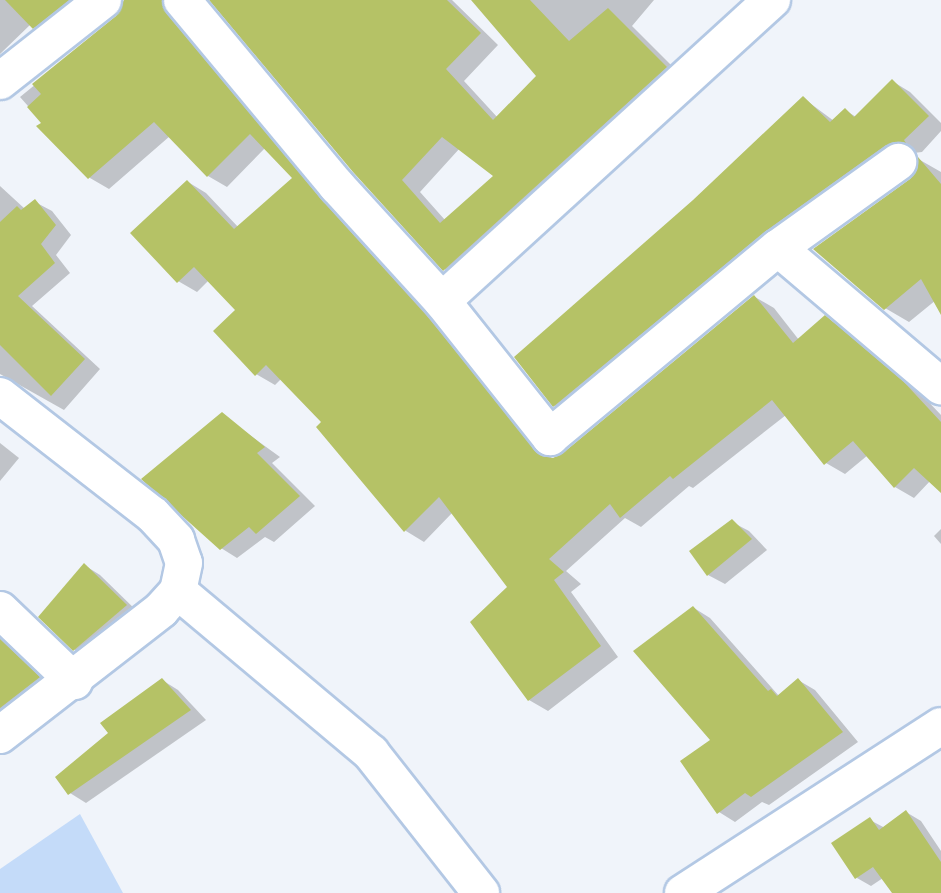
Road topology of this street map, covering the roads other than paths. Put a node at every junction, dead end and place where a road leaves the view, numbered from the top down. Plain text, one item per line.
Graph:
1 (103, 0) edge
2 (182, 0) edge
3 (772, 0) edge
4 (0, 81) edge
5 (898, 162) dead end
6 (778, 248) junction
7 (442, 301) junction
8 (941, 386) edge
9 (0, 396) edge
10 (178, 591) junction
11 (0, 610) edge
12 (74, 681) junction
13 (941, 726) edge
14 (0, 735) edge
15 (481, 893) edge
16 (683, 893) edge

1 - 4 street
2 - 7 street
3 - 7 street
5 - 6 street
6 - 7 street
6 - 8 street
9 - 10 street
10 - 12 street
10 - 15 street
11 - 12 street
12 - 14 street
13 - 16 street

